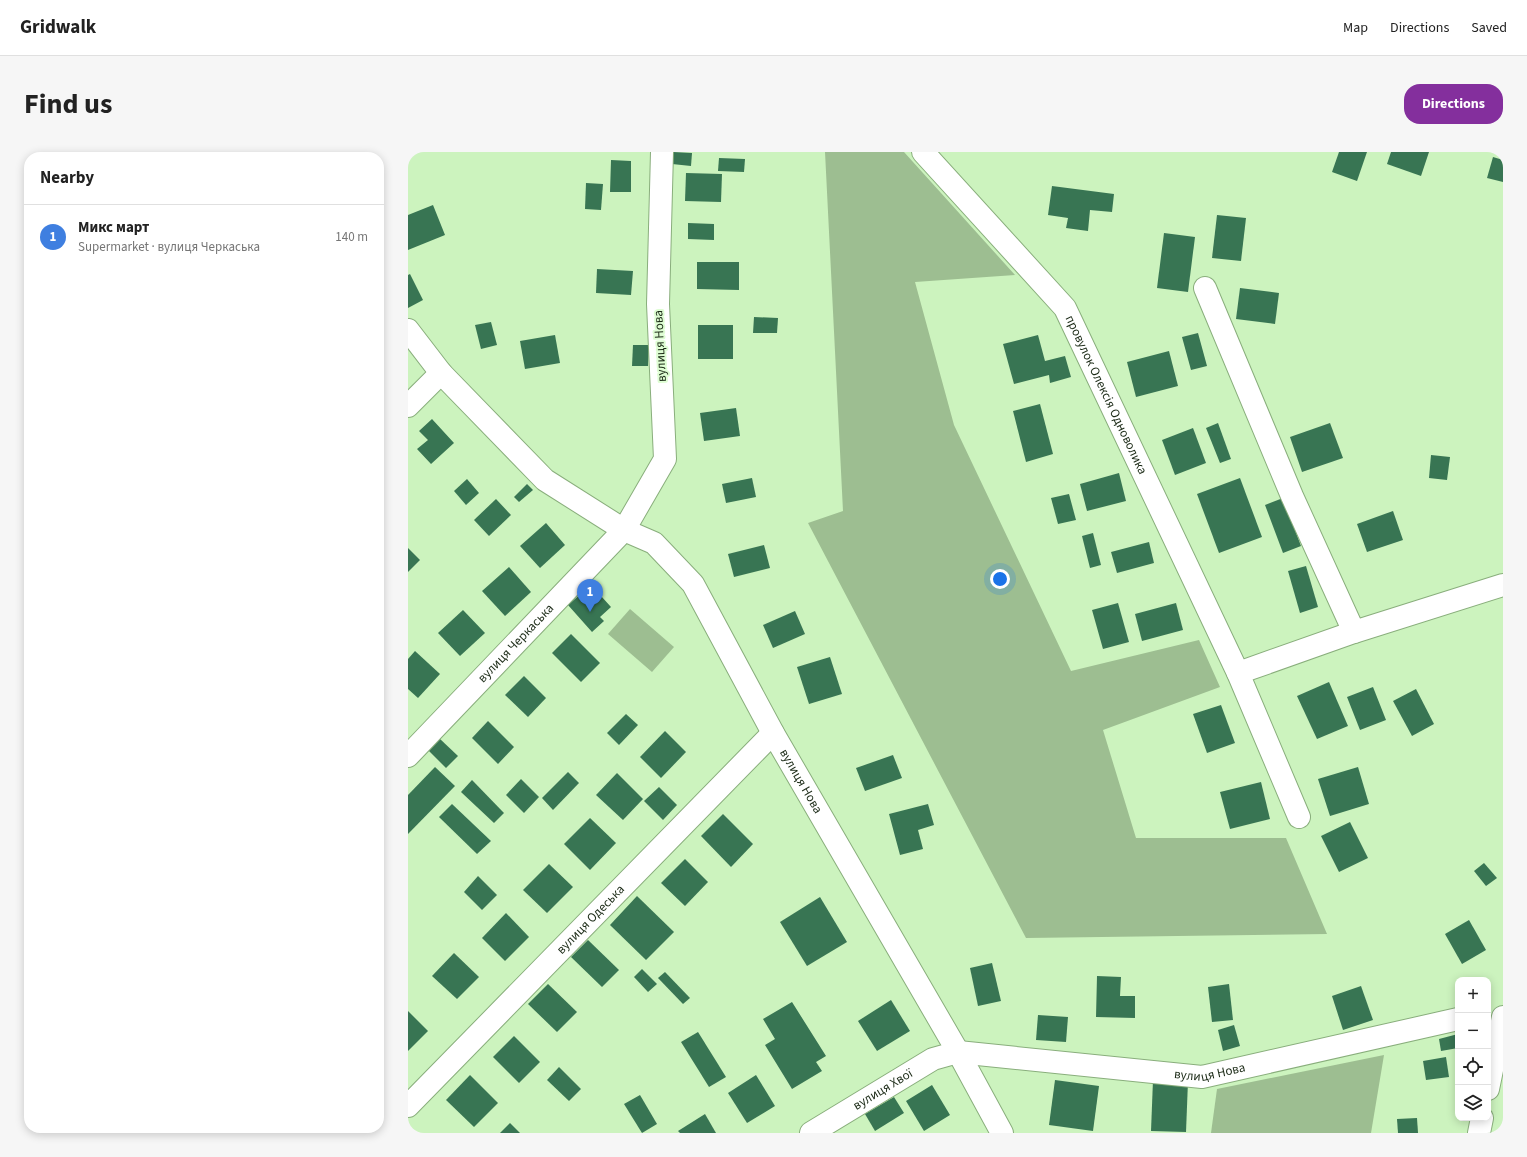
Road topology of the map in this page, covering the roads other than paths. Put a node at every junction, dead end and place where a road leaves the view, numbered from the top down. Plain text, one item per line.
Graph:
1 (662, 152) edge
2 (923, 152) edge
3 (1205, 288) dead end
4 (408, 330) edge
5 (441, 373) junction
6 (408, 406) edge
7 (624, 530) junction
8 (1503, 585) edge
9 (1354, 632) junction
10 (1238, 672) junction
11 (773, 733) junction
12 (408, 756) edge
13 (1299, 817) dead end
14 (1503, 1008) edge
15 (1491, 1011) edge
16 (1503, 1017) edge
17 (1455, 1019) edge
18 (958, 1052) junction
19 (1489, 1085) edge
20 (408, 1106) edge
21 (1481, 1121) edge
22 (811, 1133) edge
23 (1002, 1133) edge
24 (1479, 1133) edge

1 - 7 street, вулиця Нова
2 - 10 street, провулок Олексія Одноволика
3 - 9 street
4 - 5 street, вулиця Нова
5 - 6 street
5 - 7 street, вулиця Нова
7 - 11 street, вулиця Нова
7 - 12 street, вулиця Черкаська
8 - 9 street
9 - 10 street
10 - 13 street, провулок Олексія Одноволика
11 - 18 street, вулиця Нова
11 - 20 street, вулиця Одеська
14 - 15 street
16 - 19 street
17 - 18 street, вулиця Нова
18 - 22 street, вулиця Хвої
18 - 23 street, вулиця Нова
21 - 24 street

